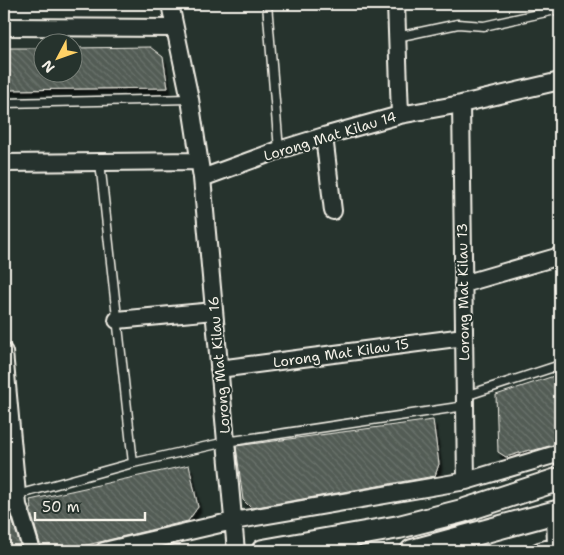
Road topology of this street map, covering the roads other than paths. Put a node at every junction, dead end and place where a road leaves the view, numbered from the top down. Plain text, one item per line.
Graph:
1 (170, 4) edge
2 (267, 4) edge
3 (396, 4) edge
4 (560, 9) edge
5 (4, 27) edge
6 (175, 28) junction
7 (397, 37) junction
8 (560, 81) edge
9 (190, 99) junction
10 (4, 103) edge
11 (461, 104) junction
12 (400, 116) junction
13 (324, 136) junction
14 (279, 150) junction
15 (199, 160) junction
16 (4, 162) edge
17 (100, 162) junction
18 (202, 178) junction
19 (332, 211) dead end
20 (560, 256) edge
21 (463, 284) junction
22 (214, 311) junction
23 (117, 320) junction
24 (464, 337) junction
25 (4, 362) edge
26 (560, 364) edge
27 (219, 369) junction
28 (465, 401) junction
29 (8, 435) edge
30 (226, 442) junction
31 (560, 453) edge
32 (133, 463) junction
33 (560, 479) edge
34 (466, 481) junction
35 (13, 502) edge
36 (557, 512) edge
37 (233, 521) junction
38 (558, 545) edge
39 (32, 551) edge
40 (104, 551) edge
41 (236, 551) edge
42 (263, 551) edge
43 (412, 551) edge
44 (539, 551) edge

1 - 6 street, Lorong Mat Kilau 16
2 - 14 lane
3 - 7 street
4 - 7 lane
5 - 6 street
6 - 9 street, Lorong Mat Kilau 16
7 - 12 street
8 - 11 street, Lorong Mat Kilau 14
9 - 10 lane
9 - 15 street, Lorong Mat Kilau 16
11 - 12 street, Lorong Mat Kilau 14
11 - 21 street, Lorong Mat Kilau 13
12 - 13 street, Lorong Mat Kilau 14
13 - 14 street, Lorong Mat Kilau 14
13 - 19 street
14 - 18 street, Lorong Mat Kilau 14
15 - 17 street
15 - 18 street, Lorong Mat Kilau 16
16 - 17 street
17 - 23 lane
18 - 22 street, Lorong Mat Kilau 16
20 - 21 street
21 - 24 street, Lorong Mat Kilau 13
22 - 23 street
22 - 27 street, Lorong Mat Kilau 16
23 - 32 lane
24 - 27 street, Lorong Mat Kilau 15
24 - 28 street, Lorong Mat Kilau 13
25 - 29 street
26 - 28 lane
27 - 30 street, Lorong Mat Kilau 16
28 - 30 lane
28 - 34 street, Lorong Mat Kilau 13
29 - 35 street
30 - 32 lane
30 - 37 street, Lorong Mat Kilau 16
31 - 34 street
32 - 35 lane
33 - 42 main road
34 - 37 street
35 - 39 street
36 - 38 street
36 - 43 main road
37 - 40 street
37 - 41 street, Lorong Mat Kilau 16
38 - 44 street

